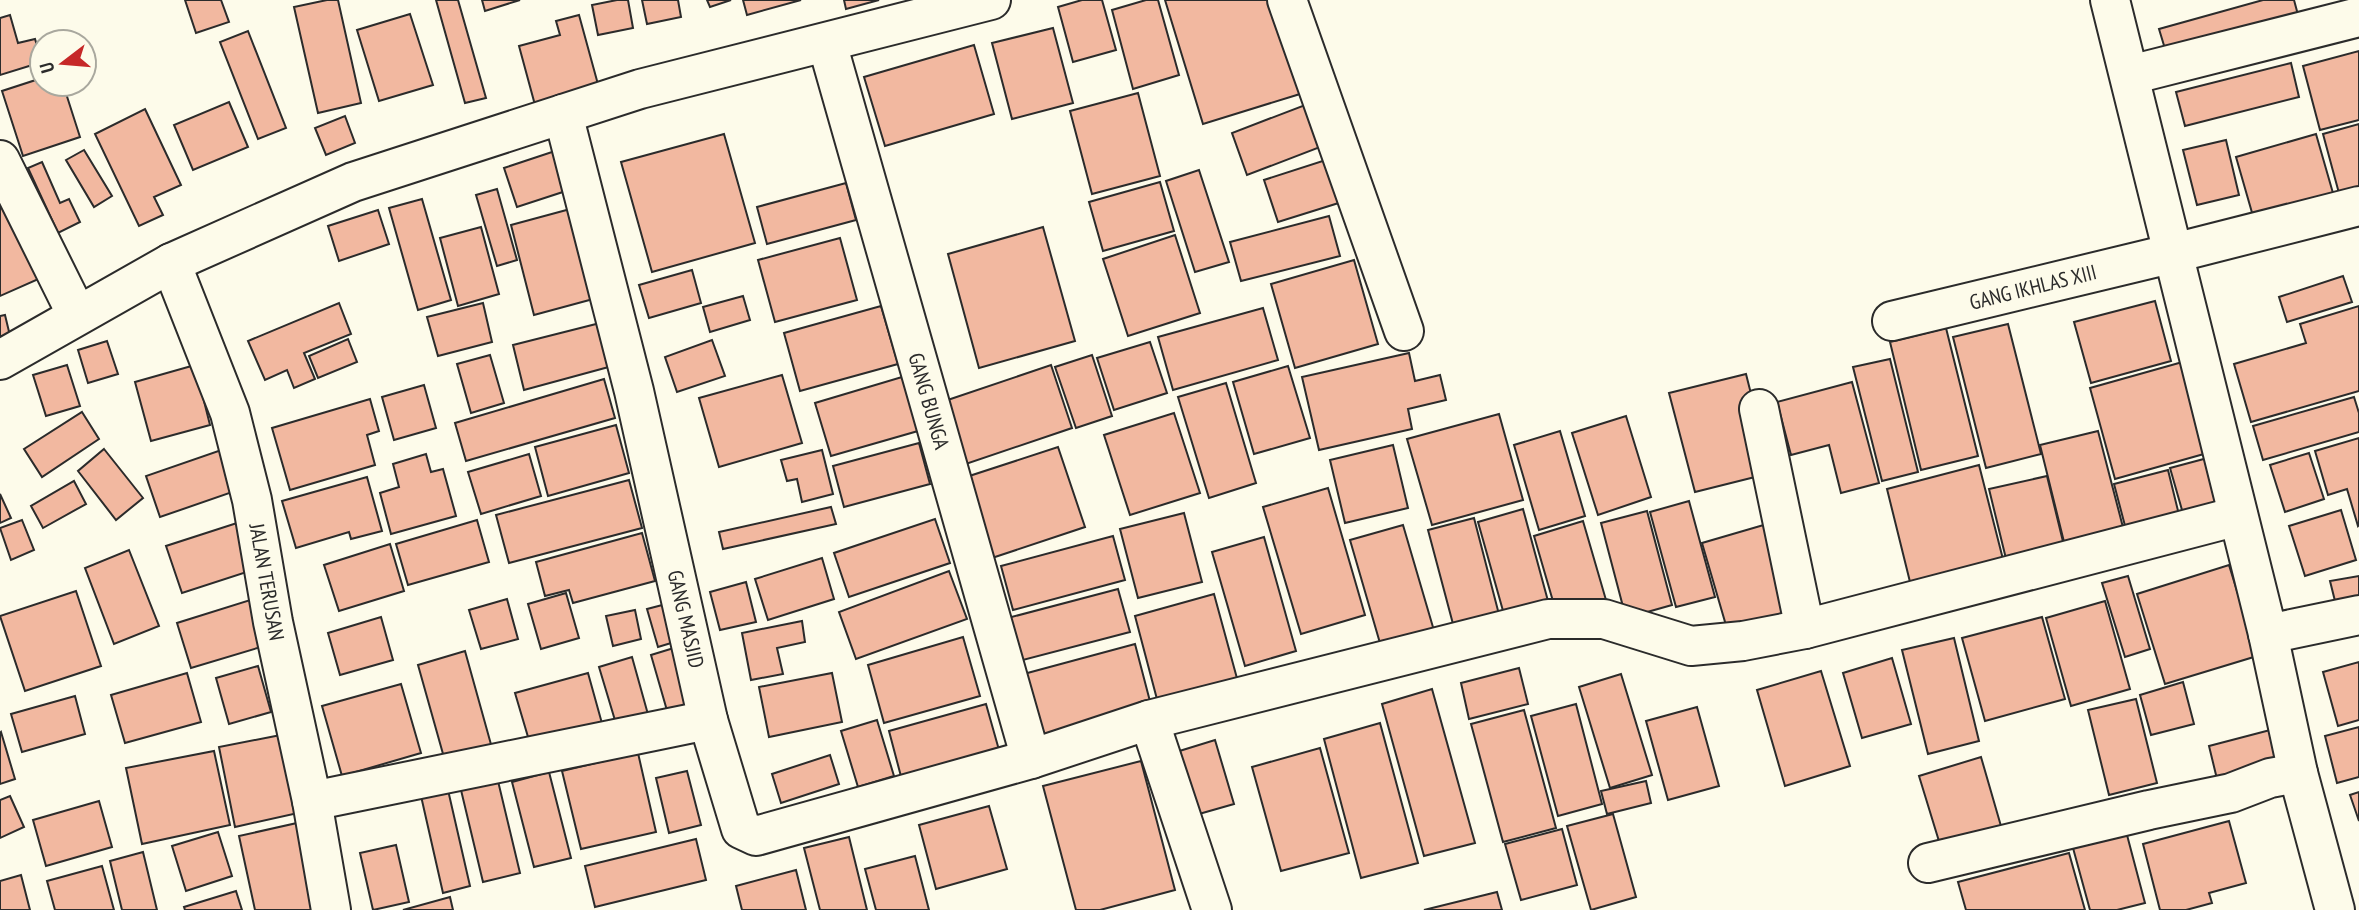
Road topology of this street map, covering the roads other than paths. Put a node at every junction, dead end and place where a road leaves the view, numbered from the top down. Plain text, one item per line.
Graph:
1 (1287, 0) edge
2 (2110, 0) edge
3 (970, 3) edge
4 (2359, 17) edge
5 (827, 43) junction
6 (2130, 75) junction
7 (563, 114) junction
8 (0, 160) edge
9 (2359, 205) edge
10 (2174, 253) junction
11 (171, 263) junction
12 (77, 315) junction
13 (1892, 321) dead end
14 (1404, 331) dead end
15 (0, 360) edge
16 (1759, 409) dead end
17 (2238, 516) junction
18 (2359, 615) edge
19 (1805, 629) junction
20 (2268, 634) junction
21 (708, 720) junction
22 (1149, 720) junction
23 (1031, 759) junction
24 (2298, 773) junction
25 (312, 801) junction
26 (1928, 863) dead end
27 (331, 910) edge
28 (1212, 910) edge
29 (2335, 910) edge

1 - 14 street
2 - 6 street
3 - 5 street
4 - 6 street
5 - 7 street
5 - 23 street, GANG BUNGA
6 - 10 street
7 - 11 street
7 - 21 street, GANG MASJID
8 - 12 street
9 - 10 street, GANG IKHLAS XIII
10 - 13 street, GANG IKHLAS XIII
10 - 17 street
11 - 12 street
11 - 25 street, JALAN TERUSAN
12 - 15 street
16 - 19 street
17 - 19 street
17 - 20 street
18 - 20 street
19 - 22 street
20 - 24 street
21 - 23 street, GANG MASJID
21 - 25 street
22 - 23 street
22 - 28 street
24 - 26 street
24 - 29 street
25 - 27 street, JALAN TERUSAN

